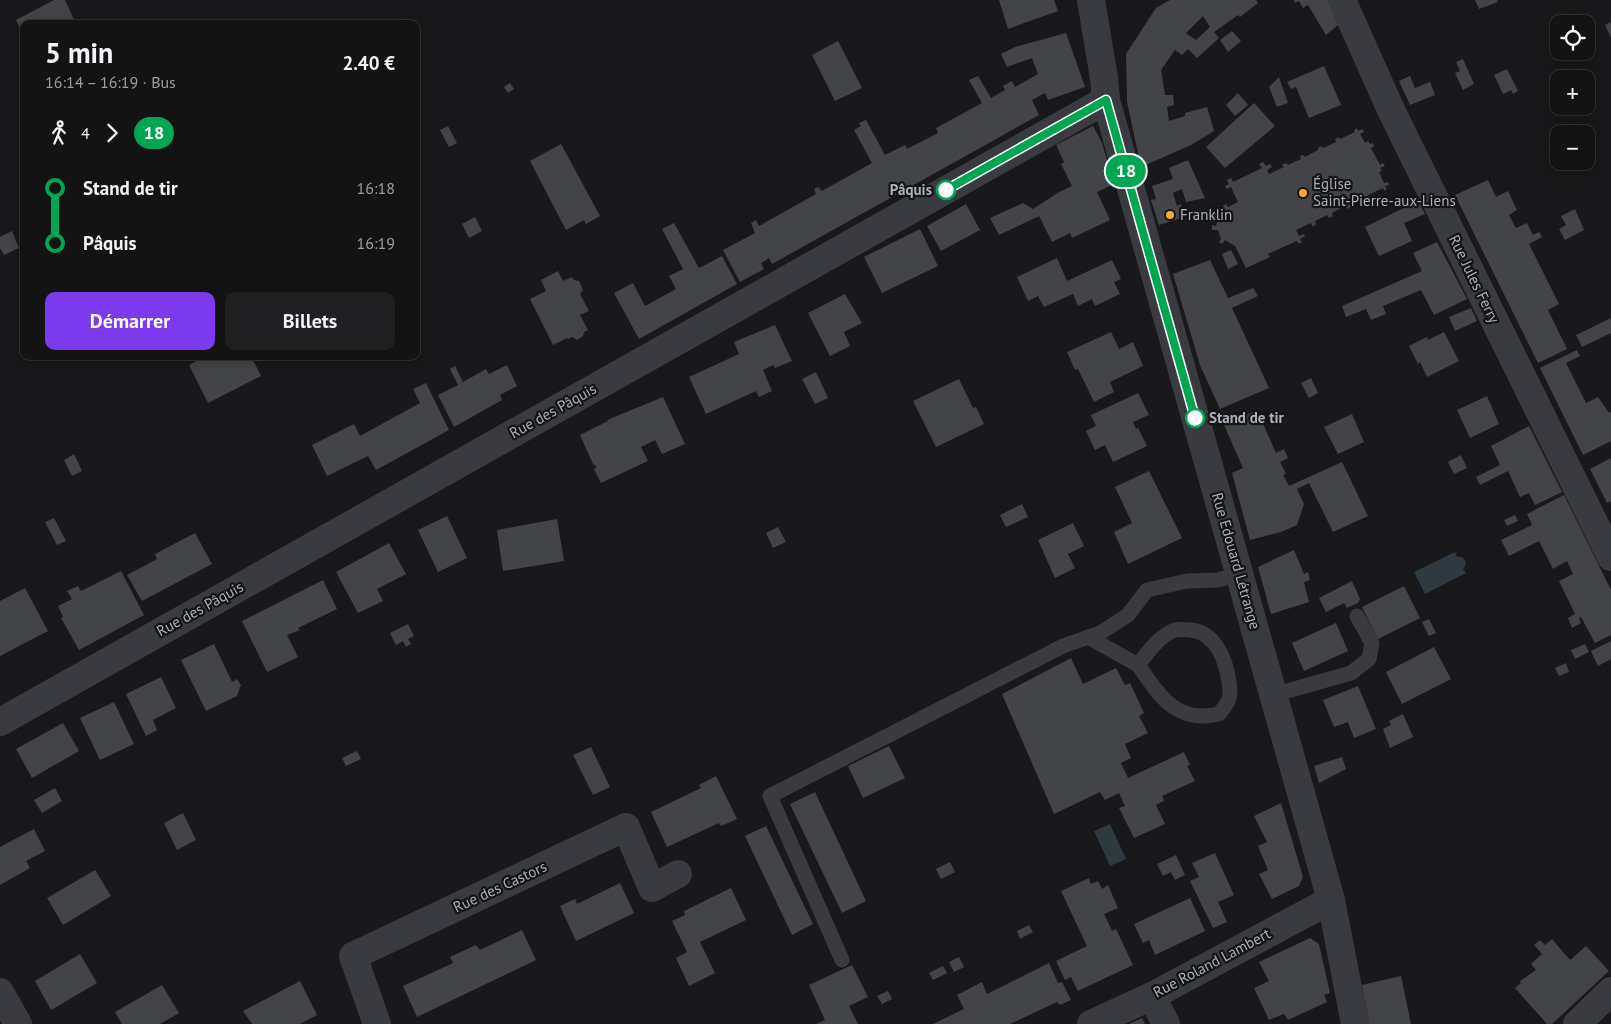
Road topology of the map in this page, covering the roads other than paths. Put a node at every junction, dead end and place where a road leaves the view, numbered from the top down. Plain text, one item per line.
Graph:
1 (1342, 0) edge
2 (1096, 2) edge
3 (1106, 100) junction
4 (1611, 557) edge
5 (1239, 574) junction
6 (1357, 616) dead end
7 (1088, 637) junction
8 (1138, 665) junction
9 (1273, 695) junction
10 (0, 722) edge
11 (678, 874) dead end
12 (1331, 900) junction
13 (842, 960) dead end
14 (1611, 991) edge
15 (0, 992) edge
16 (1152, 996) junction
17 (18, 1024) edge
18 (377, 1024) edge
19 (1091, 1024) edge
20 (1166, 1024) edge
21 (1355, 1024) edge
22 (1577, 1024) edge

1 - 4 street, Rue Jules Ferry
2 - 3 street, Rue Edouard Létrange
3 - 5 street, Rue Edouard Létrange
3 - 10 street, Rue des Pâquis
5 - 7 lane
5 - 9 street, Rue Edouard Létrange
6 - 9 lane
7 - 8 lane
7 - 13 lane
8 - 8 lane
9 - 12 street, Rue Edouard Létrange
11 - 18 street, Rue des Castors
12 - 16 street, Rue Roland Lambert
12 - 21 street, Rue Edouard Létrange
14 - 22 street
15 - 17 street
16 - 19 street, Rue Roland Lambert
16 - 20 street

